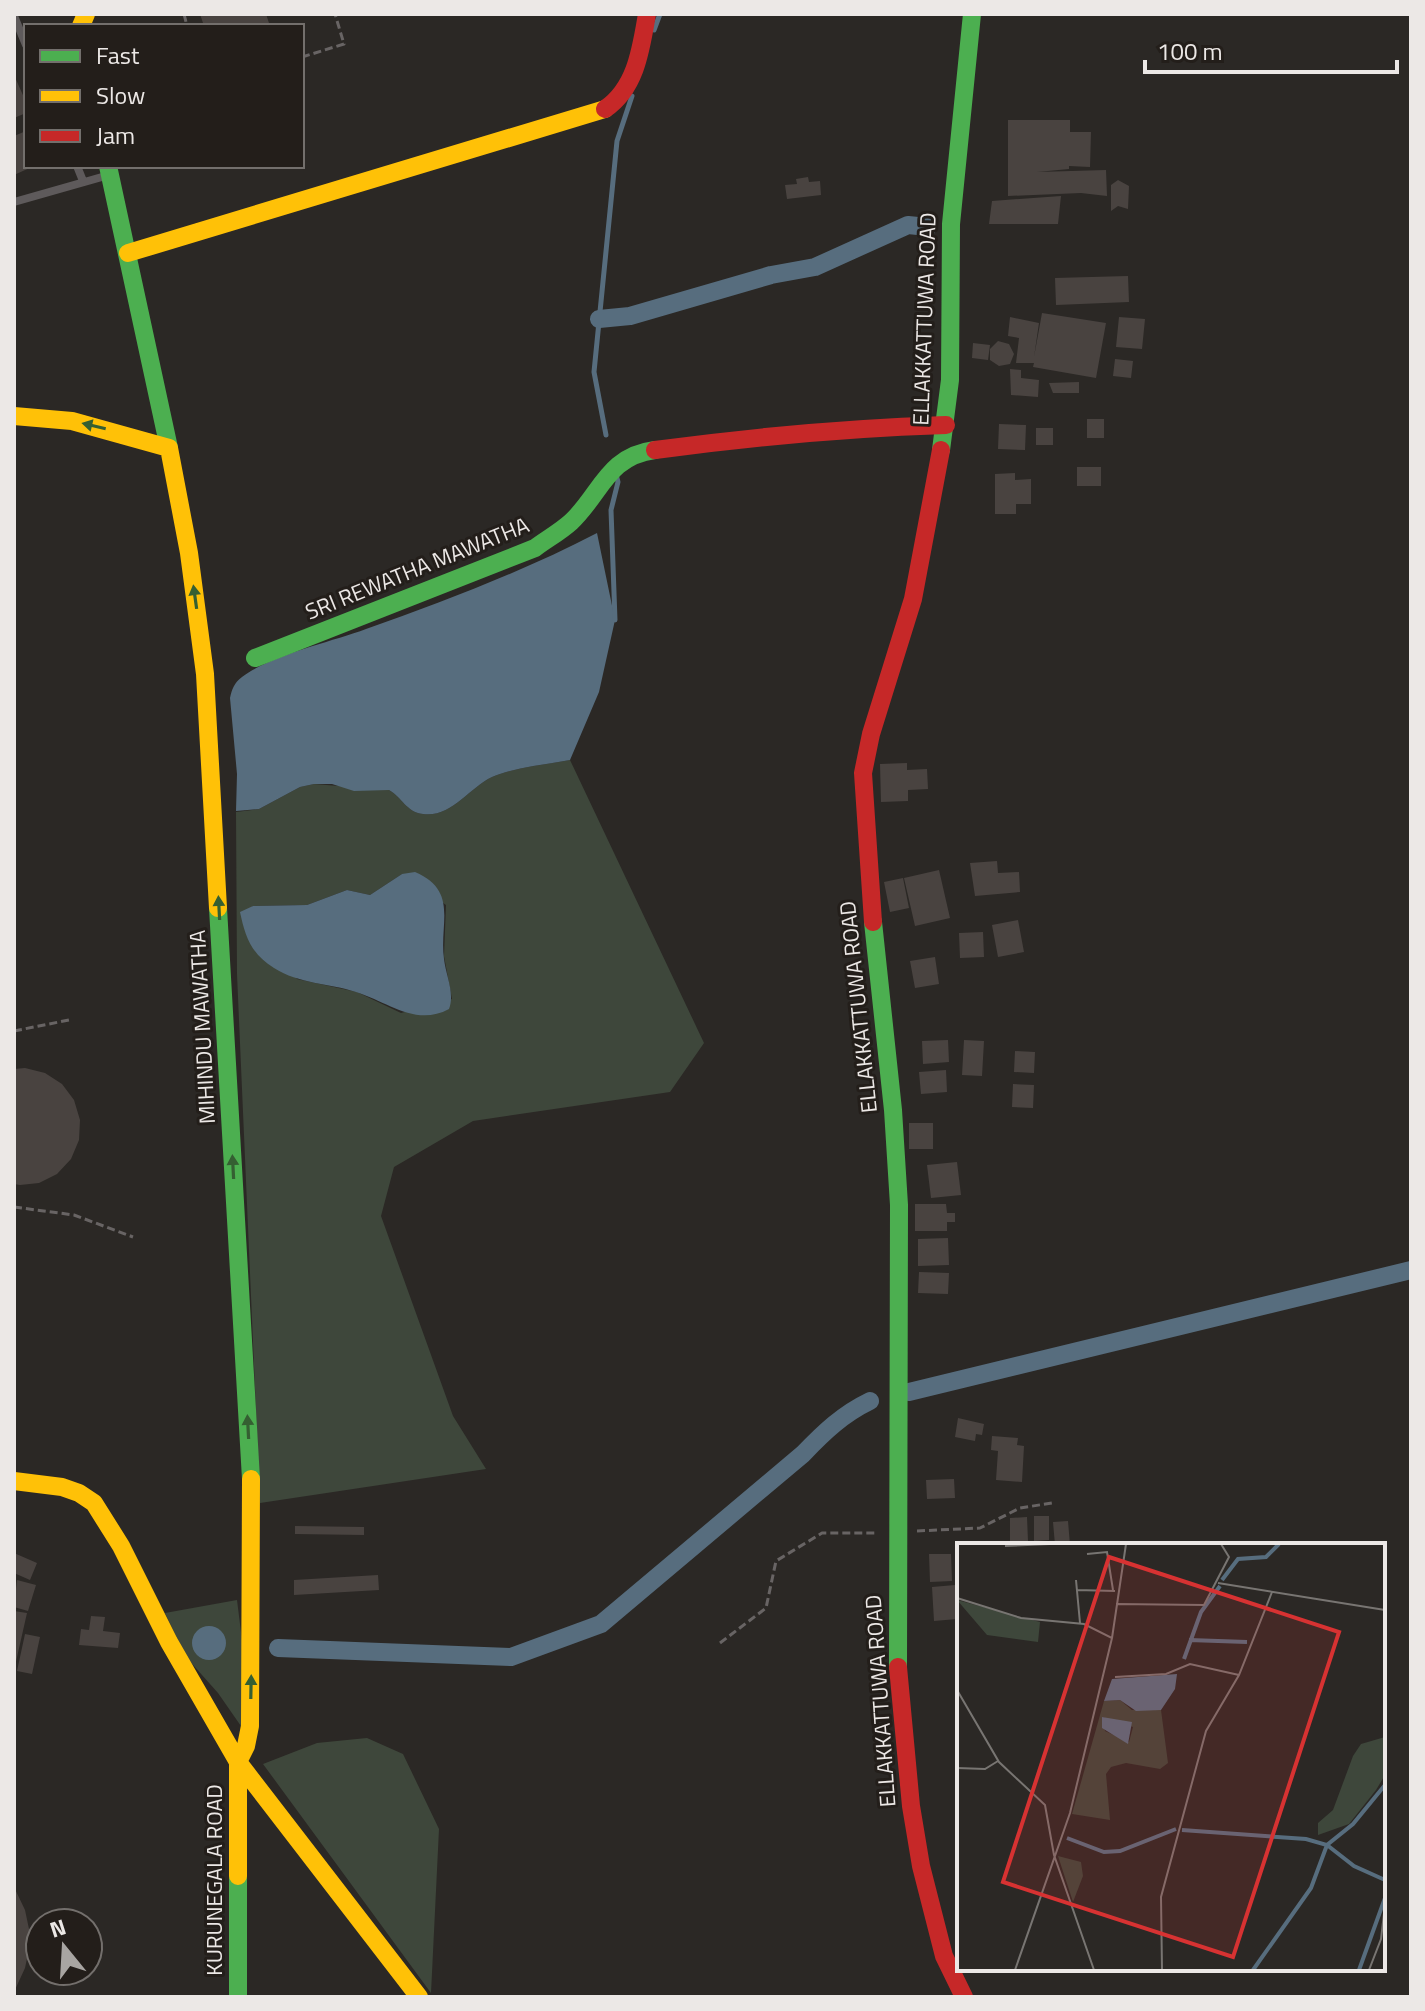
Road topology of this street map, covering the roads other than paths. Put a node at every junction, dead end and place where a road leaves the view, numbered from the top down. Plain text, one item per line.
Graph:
1 (647, 14) edge
2 (972, 14) edge
3 (14, 16) edge
4 (24, 40) edge
5 (78, 168) edge
6 (109, 171) edge
7 (83, 181) junction
8 (14, 202) edge
9 (128, 253) junction
10 (14, 416) edge
11 (946, 425) junction
12 (169, 448) junction
13 (255, 658) dead end
14 (14, 1481) edge
15 (238, 1762) junction
16 (238, 1997) edge
17 (419, 1997) edge
18 (964, 1997) edge

1 - 9 main road
2 - 11 main road, ELLAKKATTUWA ROAD
3 - 4 lane
5 - 7 lane
6 - 7 lane
6 - 9 main road, MIHINDU MAWATHA
7 - 8 lane
9 - 12 main road, MIHINDU MAWATHA
12 -> 10 main road
11 - 13 main road, SRI REWATHA MAWATHA
11 - 18 main road, ELLAKKATTUWA ROAD
15 -> 12 main road, MIHINDU MAWATHA
14 - 15 main road
15 - 16 main road, KURUNEGALA ROAD
15 - 17 main road

